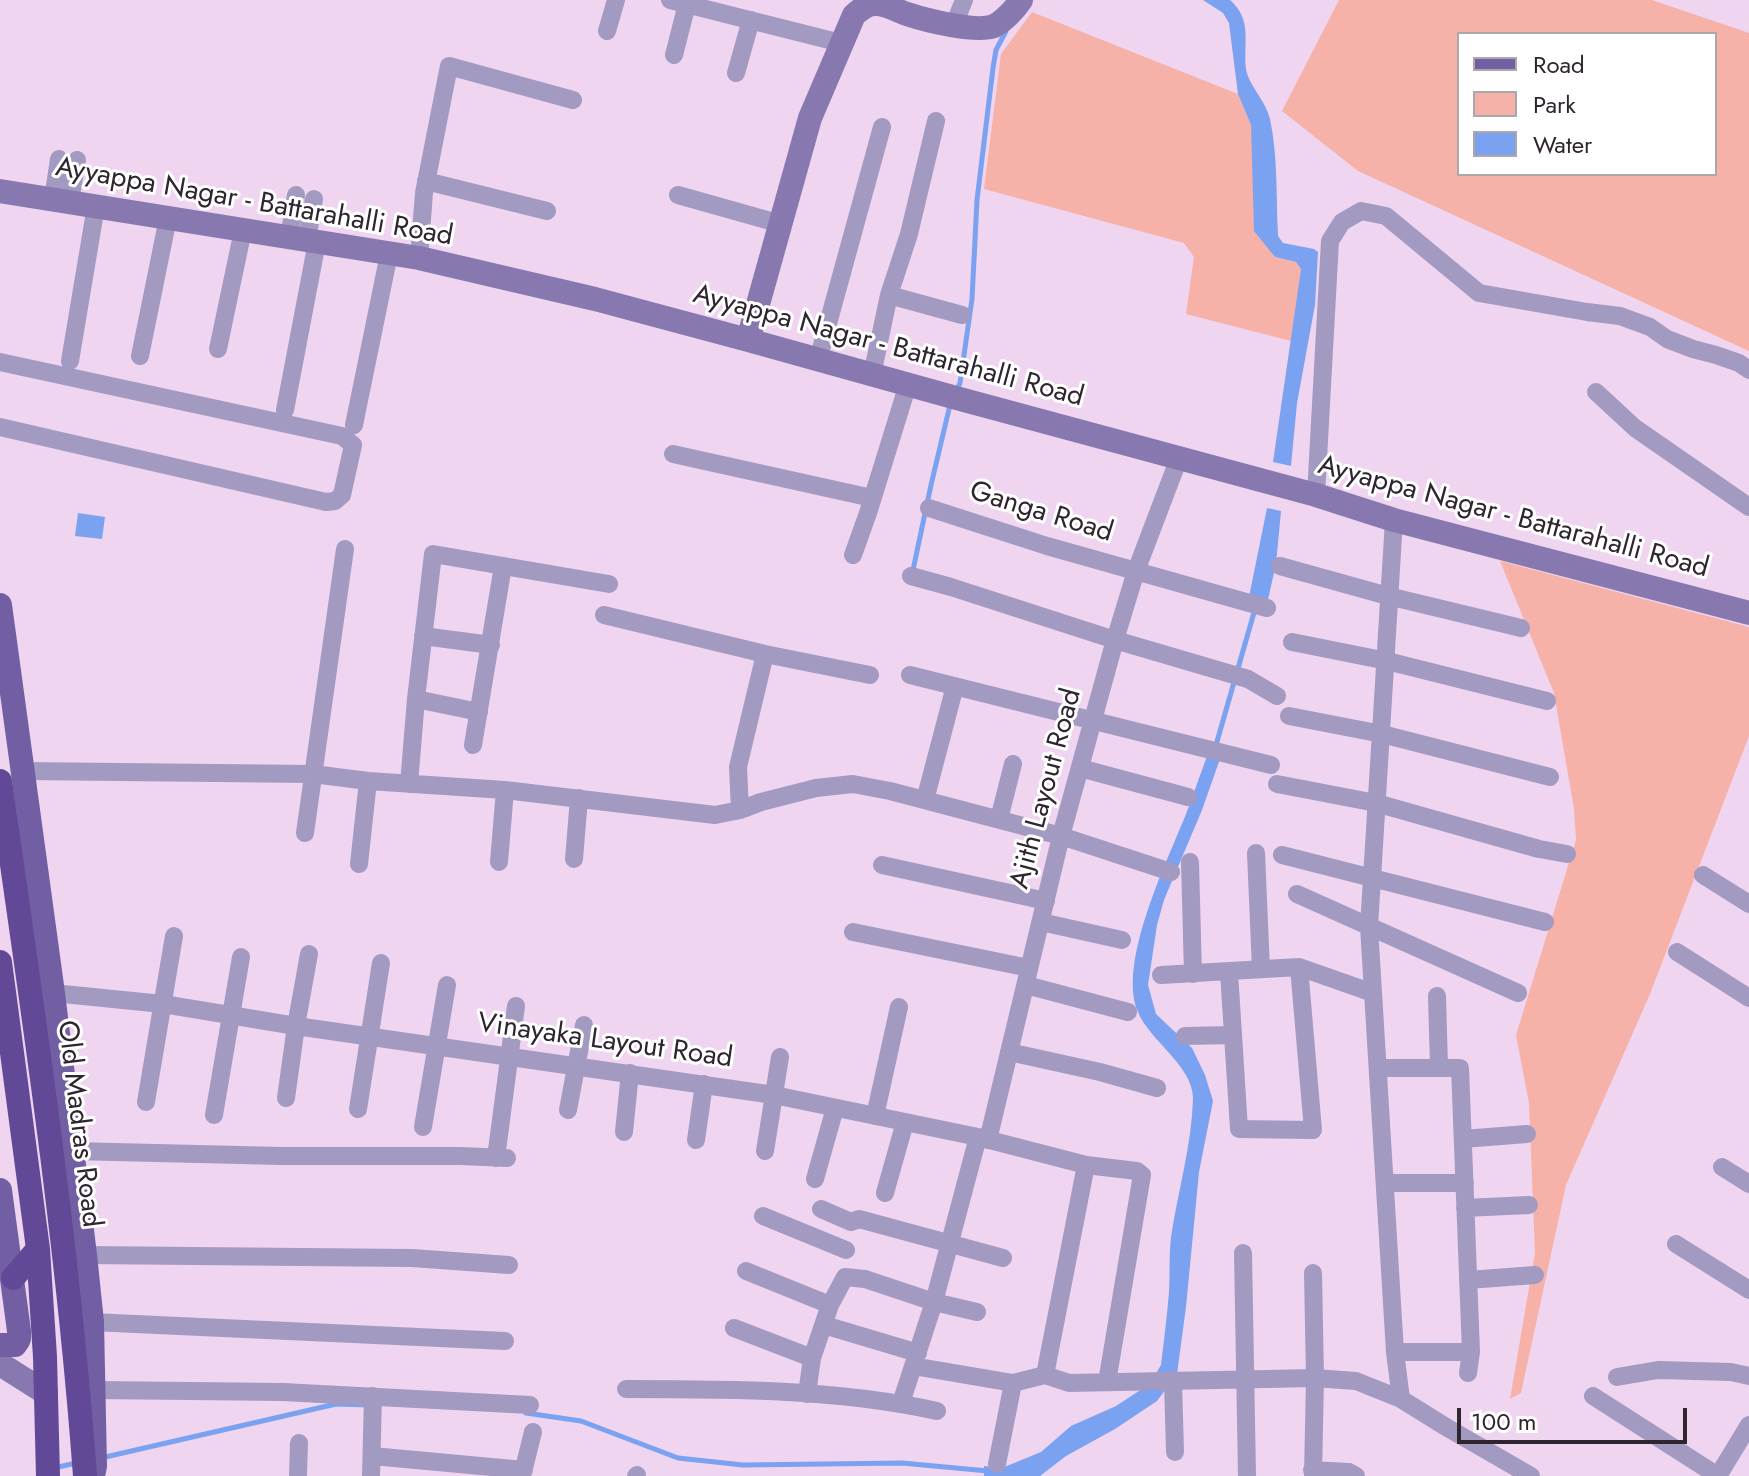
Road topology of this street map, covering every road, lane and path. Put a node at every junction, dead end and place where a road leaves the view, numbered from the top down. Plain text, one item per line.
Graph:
1 (616, 0) edge
2 (964, 0) edge
3 (1021, 0) edge
4 (678, 2) edge
5 (876, 2) edge
6 (751, 20) junction
7 (954, 25) junction
8 (607, 31) dead end
9 (841, 43) junction
10 (674, 55) dead end
11 (736, 73) dead end
12 (573, 100) dead end
13 (936, 121) dead end
14 (882, 127) dead end
15 (68, 160) dead end
16 (426, 181) junction
17 (0, 191) edge
18 (678, 195) dead end
19 (305, 197) dead end
20 (62, 200) junction
21 (96, 206) junction
22 (547, 211) dead end
23 (168, 218) junction
24 (781, 224) junction
25 (243, 230) junction
26 (304, 240) junction
27 (389, 254) junction
28 (419, 258) junction
29 (889, 295) junction
30 (962, 315) dead end
31 (748, 340) junction
32 (218, 349) dead end
33 (140, 356) dead end
34 (818, 360) junction
35 (70, 361) dead end
36 (0, 362) edge
37 (1749, 370) edge
38 (872, 375) junction
39 (908, 384) junction
40 (1596, 392) dead end
41 (285, 410) dead end
42 (354, 425) dead end
43 (0, 427) edge
44 (673, 454) dead end
45 (1179, 458) junction
46 (1316, 495) junction
47 (872, 498) junction
48 (1749, 507) edge
49 (929, 508) dead end
50 (1394, 520) junction
51 (345, 549) dead end
52 (853, 555) dead end
53 (503, 566) junction
54 (1280, 566) dead end
55 (1136, 571) junction
56 (911, 576) dead end
57 (609, 584) dead end
58 (1388, 596) junction
59 (0, 605) edge
60 (1259, 605) dead end
61 (1749, 613) edge
62 (604, 615) dead end
63 (1521, 628) dead end
64 (423, 636) junction
65 (1115, 640) junction
66 (1292, 642) dead end
67 (491, 645) junction
68 (765, 654) junction
69 (1387, 661) junction
70 (870, 675) dead end
71 (910, 675) dead end
72 (955, 686) junction
73 (1277, 696) dead end
74 (416, 699) junction
75 (1547, 701) dead end
76 (479, 712) junction
77 (1289, 716) dead end
78 (1094, 721) junction
79 (1382, 734) junction
80 (473, 745) dead end
81 (1013, 764) dead end
82 (1271, 765) dead end
83 (1080, 768) junction
84 (313, 774) junction
85 (11, 776) edge
86 (1550, 777) dead end
87 (368, 781) junction
88 (409, 784) junction
89 (1277, 784) dead end
90 (505, 790) junction
91 (1188, 797) dead end
92 (579, 798) junction
93 (925, 800) junction
94 (1376, 803) junction
95 (740, 810) junction
96 (999, 819) junction
97 (305, 833) dead end
98 (1061, 836) junction
99 (1256, 853) dead end
100 (1567, 854) dead end
101 (1282, 855) dead end
102 (574, 859) dead end
103 (499, 862) dead end
104 (1190, 862) dead end
105 (359, 864) dead end
106 (882, 865) dead end
107 (1171, 872) dead end
108 (1703, 875) dead end
109 (1371, 878) junction
110 (1297, 894) dead end
111 (1046, 901) junction
112 (1749, 904) edge
113 (1041, 922) junction
114 (1545, 922) dead end
115 (1369, 927) junction
116 (853, 932) dead end
117 (174, 936) dead end
118 (1122, 940) dead end
119 (1677, 952) dead end
120 (309, 954) dead end
121 (241, 957) dead end
122 (0, 962) edge
123 (381, 963) dead end
124 (1299, 967) junction
125 (1261, 969) junction
126 (1229, 972) junction
127 (1193, 974) junction
128 (1161, 975) dead end
129 (1027, 976) junction
130 (447, 985) dead end
131 (53, 993) junction
132 (1373, 993) junction
133 (1518, 993) dead end
134 (1437, 996) dead end
135 (1749, 998) edge
136 (163, 1004) junction
137 (516, 1006) dead end
138 (899, 1007) dead end
139 (1128, 1012) dead end
140 (231, 1015) junction
141 (584, 1025) dead end
142 (296, 1026) junction
143 (1233, 1035) junction
144 (369, 1036) junction
145 (1185, 1036) dead end
146 (435, 1045) junction
147 (1009, 1052) junction
148 (509, 1056) junction
149 (780, 1057) dead end
150 (576, 1065) junction
151 (1439, 1067) junction
152 (1378, 1068) junction
153 (630, 1073) junction
154 (704, 1084) junction
155 (1157, 1088) dead end
156 (774, 1095) junction
157 (286, 1098) dead end
158 (146, 1102) dead end
159 (835, 1108) junction
160 (358, 1109) dead end
161 (568, 1110) dead end
162 (214, 1115) dead end
163 (875, 1116) junction
164 (905, 1122) junction
165 (423, 1127) dead end
166 (624, 1132) dead end
167 (1527, 1134) dead end
168 (983, 1139) junction
169 (1463, 1139) junction
170 (696, 1140) dead end
171 (72, 1151) junction
172 (765, 1151) dead end
173 (1086, 1165) junction
174 (1722, 1167) dead end
175 (815, 1179) dead end
176 (1385, 1183) junction
177 (1465, 1183) junction
178 (1749, 1184) edge
179 (885, 1193) dead end
180 (1, 1203) edge
181 (1529, 1205) dead end
182 (1465, 1208) junction
183 (821, 1209) dead end
184 (763, 1216) dead end
185 (851, 1222) junction
186 (951, 1244) junction
187 (1676, 1244) dead end
188 (38, 1249) junction
189 (846, 1250) junction
190 (1243, 1253) dead end
191 (85, 1255) junction
192 (1003, 1258) dead end
193 (509, 1265) dead end
194 (746, 1271) dead end
195 (1313, 1273) dead end
196 (1535, 1275) dead end
197 (845, 1277) junction
198 (13, 1278) junction
199 (1468, 1280) junction
200 (1749, 1290) edge
201 (934, 1302) junction
202 (830, 1305) junction
203 (977, 1312) dead end
204 (92, 1322) junction
205 (824, 1325) junction
206 (734, 1328) dead end
207 (505, 1341) dead end
208 (0, 1345) edge
209 (1395, 1352) junction
210 (1471, 1352) junction
211 (812, 1358) junction
212 (916, 1359) junction
213 (0, 1364) edge
214 (1468, 1373) dead end
215 (1045, 1375) junction
216 (1749, 1376) edge
217 (1617, 1377) dead end
218 (1315, 1378) junction
219 (1246, 1380) junction
220 (1107, 1382) junction
221 (1173, 1382) junction
222 (1013, 1383) junction
223 (626, 1389) dead end
224 (94, 1390) junction
225 (46, 1393) junction
226 (807, 1394) junction
227 (1593, 1396) dead end
228 (1401, 1399) junction
229 (373, 1403) junction
230 (901, 1403) junction
231 (530, 1405) dead end
232 (937, 1411) dead end
233 (1749, 1425) edge
234 (533, 1432) dead end
235 (299, 1443) dead end
236 (1175, 1452) dead end
237 (372, 1456) junction
238 (997, 1464) dead end
239 (523, 1473) edge
240 (1312, 1473) edge
241 (48, 1476) edge
242 (85, 1476) edge
243 (93, 1476) edge
244 (298, 1476) edge
245 (371, 1476) edge
246 (1247, 1476) edge
247 (1356, 1476) edge
248 (1531, 1476) edge

1 - 8 street
2 - 7 street
3 - 7 main road
4 - 6 street
4 - 10 street
5 - 7 main road
5 - 9 main road
6 - 9 street
6 - 11 street
9 - 24 main road
12 - 16 street
13 - 29 street
14 - 34 street
15 - 20 street
16 - 22 street
16 - 28 street
17 - 20 main road, Ayyappa Nagar - Battarahalli Road
18 - 24 street
19 - 26 street
20 - 21 main road, Ayyappa Nagar - Battarahalli Road
21 - 23 main road, Ayyappa Nagar - Battarahalli Road
21 - 35 street
23 - 25 main road, Ayyappa Nagar - Battarahalli Road
23 - 33 street
24 - 31 main road
25 - 26 main road, Ayyappa Nagar - Battarahalli Road
25 - 32 street
26 - 27 main road, Ayyappa Nagar - Battarahalli Road
26 - 41 street
27 - 28 main road, Ayyappa Nagar - Battarahalli Road
27 - 42 street
28 - 31 main road, Ayyappa Nagar - Battarahalli Road
29 - 30 street
29 - 38 street
31 - 34 main road, Ayyappa Nagar - Battarahalli Road
34 - 38 main road, Ayyappa Nagar - Battarahalli Road
36 - 43 street
37 - 46 street
38 - 39 main road, Ayyappa Nagar - Battarahalli Road
39 - 45 main road, Ayyappa Nagar - Battarahalli Road
39 - 47 street
40 - 48 street
44 - 47 street
45 - 46 main road, Ayyappa Nagar - Battarahalli Road
45 - 55 street, Ajith Layout Road
46 - 50 main road, Ayyappa Nagar - Battarahalli Road
47 - 52 street
49 - 55 street, Ganga Road
50 - 58 street
50 - 61 main road, Ayyappa Nagar - Battarahalli Road
51 - 84 street
53 - 57 street
53 - 64 street
53 - 67 street
54 - 58 street
55 - 60 street, Ganga Road
55 - 65 street, Ajith Layout Road
56 - 65 street
58 - 63 street
58 - 69 street
59 - 85 main road
62 - 68 street
64 - 67 street
64 - 74 street
65 - 73 street
65 - 78 street, Ajith Layout Road
66 - 69 street
67 - 76 street
68 - 70 street
68 - 95 street
69 - 75 street
69 - 79 street
71 - 72 street
72 - 78 street
72 - 93 street
74 - 76 street
74 - 88 street
76 - 80 street
77 - 79 street
78 - 82 street
78 - 83 street, Ajith Layout Road
79 - 86 street
79 - 94 street
81 - 96 street
83 - 91 street
83 - 98 street, Ajith Layout Road
84 - 85 street
84 - 87 street
84 - 97 street
85 - 131 main road
85 - 242 highway, Old Madras Road
87 - 88 street
87 - 105 street
88 - 90 street
89 - 94 street
90 - 92 street
90 - 103 street
92 - 95 street
92 - 102 street
93 - 95 street
93 - 96 street
94 - 100 street
94 - 109 street
96 - 98 street
98 - 107 street
98 - 111 street, Ajith Layout Road
99 - 125 street
101 - 109 street
104 - 127 street
106 - 111 street
108 - 112 street
109 - 114 street
109 - 115 street
110 - 115 street
111 - 113 street, Ajith Layout Road
113 - 118 street
113 - 129 street, Ajith Layout Road
115 - 132 street
115 - 133 street
116 - 129 street
117 - 136 street
119 - 135 street
120 - 142 street
121 - 140 street
122 - 188 highway, Old Madras Road
123 - 144 street
124 - 125 street
124 - 132 street
124 - 143 street
125 - 126 street
126 - 127 street
126 - 143 street
127 - 128 street
129 - 139 street
129 - 147 street, Ajith Layout Road
130 - 146 street
131 - 136 street, Vinayaka Layout Road
131 - 171 main road
132 - 152 street
134 - 151 street
136 - 140 street, Vinayaka Layout Road
136 - 158 street
137 - 148 street
138 - 163 street
140 - 142 street, Vinayaka Layout Road
140 - 162 street
141 - 150 street
142 - 144 street, Vinayaka Layout Road
142 - 157 street
143 - 145 street
144 - 146 street, Vinayaka Layout Road
144 - 160 street
146 - 148 street, Vinayaka Layout Road
146 - 165 street
147 - 155 street
147 - 168 street, Ajith Layout Road
148 - 150 street, Vinayaka Layout Road
148 - 171 street
149 - 156 street
150 - 153 street, Vinayaka Layout Road
150 - 161 street
151 - 152 street
151 - 169 street
152 - 176 street
153 - 154 street, Vinayaka Layout Road
153 - 166 street
154 - 156 street, Vinayaka Layout Road
154 - 170 street
156 - 159 street, Vinayaka Layout Road
156 - 172 street
159 - 163 street, Vinayaka Layout Road
159 - 175 street
163 - 164 street, Vinayaka Layout Road
164 - 168 street, Vinayaka Layout Road
164 - 179 street
167 - 169 street
168 - 173 street, Vinayaka Layout Road
168 - 186 street, Ajith Layout Road
169 - 177 street
171 - 191 main road
173 - 215 street
173 - 220 street, Vinayaka Layout Road
174 - 178 street
176 - 177 street
176 - 209 street
177 - 182 street
180 - 198 main road
181 - 182 street
182 - 199 street
183 - 185 street
184 - 189 street
185 - 186 street
185 - 189 street
186 - 192 street
186 - 201 street, Ajith Layout Road
187 - 200 street
188 - 198 highway
188 - 225 highway, Old Madras Road
189 - 197 street
190 - 219 street
191 - 193 street
191 - 204 main road
194 - 202 street
195 - 218 street
196 - 199 street
197 - 201 street
197 - 202 street
198 - 208 main road
199 - 210 street
201 - 203 street
201 - 212 street, Ajith Layout Road
202 - 205 street
204 - 207 street
204 - 224 main road
205 - 211 street
205 - 212 street
206 - 211 street
209 - 210 street
209 - 228 street
210 - 214 street
211 - 226 street
212 - 222 street
212 - 230 street, Ajith Layout Road
213 - 225 main road
215 - 220 street
215 - 222 street
216 - 217 street
218 - 219 street
218 - 228 street
218 - 240 street
219 - 221 street
219 - 246 street
220 - 221 street
221 - 236 street
222 - 238 street
223 - 226 street
224 - 229 street
224 - 243 main road
225 - 241 highway, Old Madras Road
226 - 230 street
227 - 233 street
228 - 248 street
229 - 231 street
229 - 237 street
230 - 232 street
234 - 239 street
235 - 244 street
237 - 239 street
237 - 245 street
240 - 247 street

